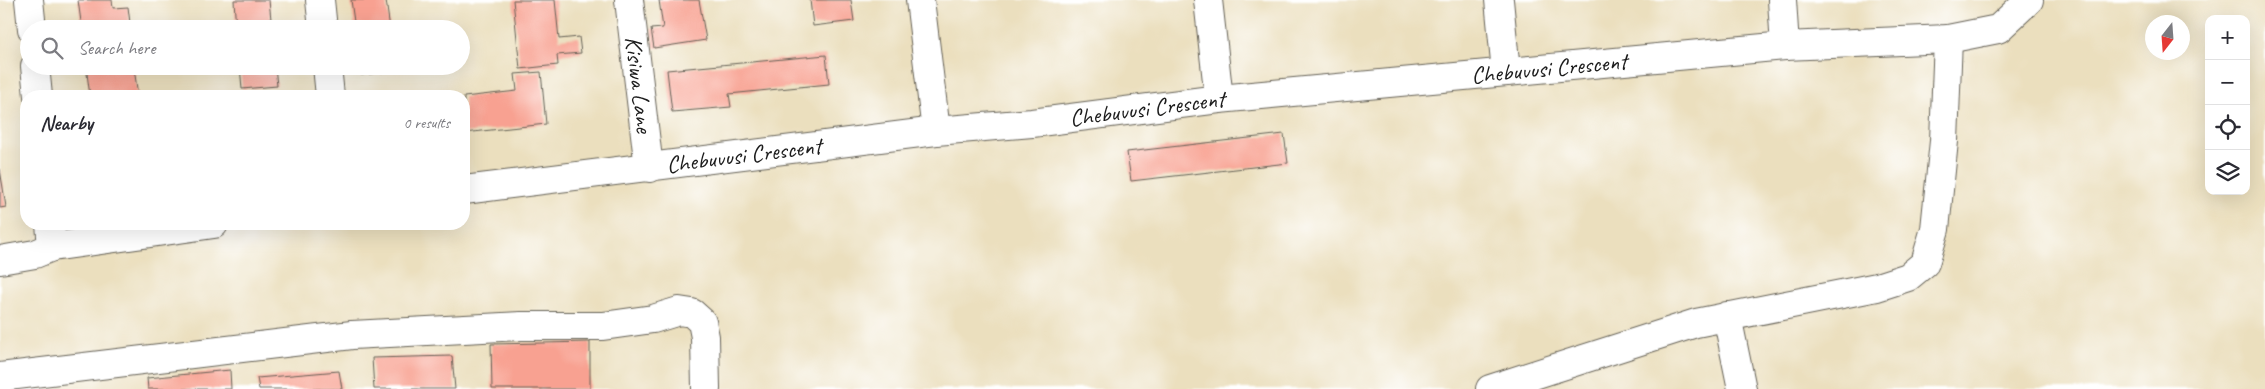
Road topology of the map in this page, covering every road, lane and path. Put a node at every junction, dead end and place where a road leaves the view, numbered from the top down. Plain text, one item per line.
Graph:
1 (29, 0) edge
2 (320, 0) edge
3 (629, 0) edge
4 (920, 0) edge
5 (1208, 0) edge
6 (1499, 0) edge
7 (1782, 0) edge
8 (2029, 0) edge
9 (31, 20) edge
10 (322, 20) edge
11 (1948, 39) junction
12 (1785, 46) junction
13 (1506, 72) junction
14 (36, 75) edge
15 (328, 75) edge
16 (37, 90) edge
17 (329, 90) edge
18 (1219, 99) junction
19 (936, 131) junction
20 (648, 168) junction
21 (470, 189) edge
22 (132, 230) edge
23 (51, 236) edge
24 (0, 260) edge
25 (1727, 316) junction
26 (0, 377) edge
27 (706, 389) edge
28 (1490, 389) edge
29 (1742, 389) edge

1 - 9 street
2 - 10 street
3 - 20 street, Kisiwa Lane
4 - 19 street
5 - 18 street
6 - 13 street
7 - 12 street
8 - 11 street, Chebuvusi Crescent
11 - 12 street, Chebuvusi Crescent
11 - 25 street
12 - 13 street, Chebuvusi Crescent
13 - 18 street, Chebuvusi Crescent
14 - 16 street
15 - 17 street
18 - 19 street, Chebuvusi Crescent
19 - 20 street, Chebuvusi Crescent
20 - 21 street, Chebuvusi Crescent
22 - 23 street
23 - 24 street
25 - 28 street
25 - 29 street
26 - 27 street

